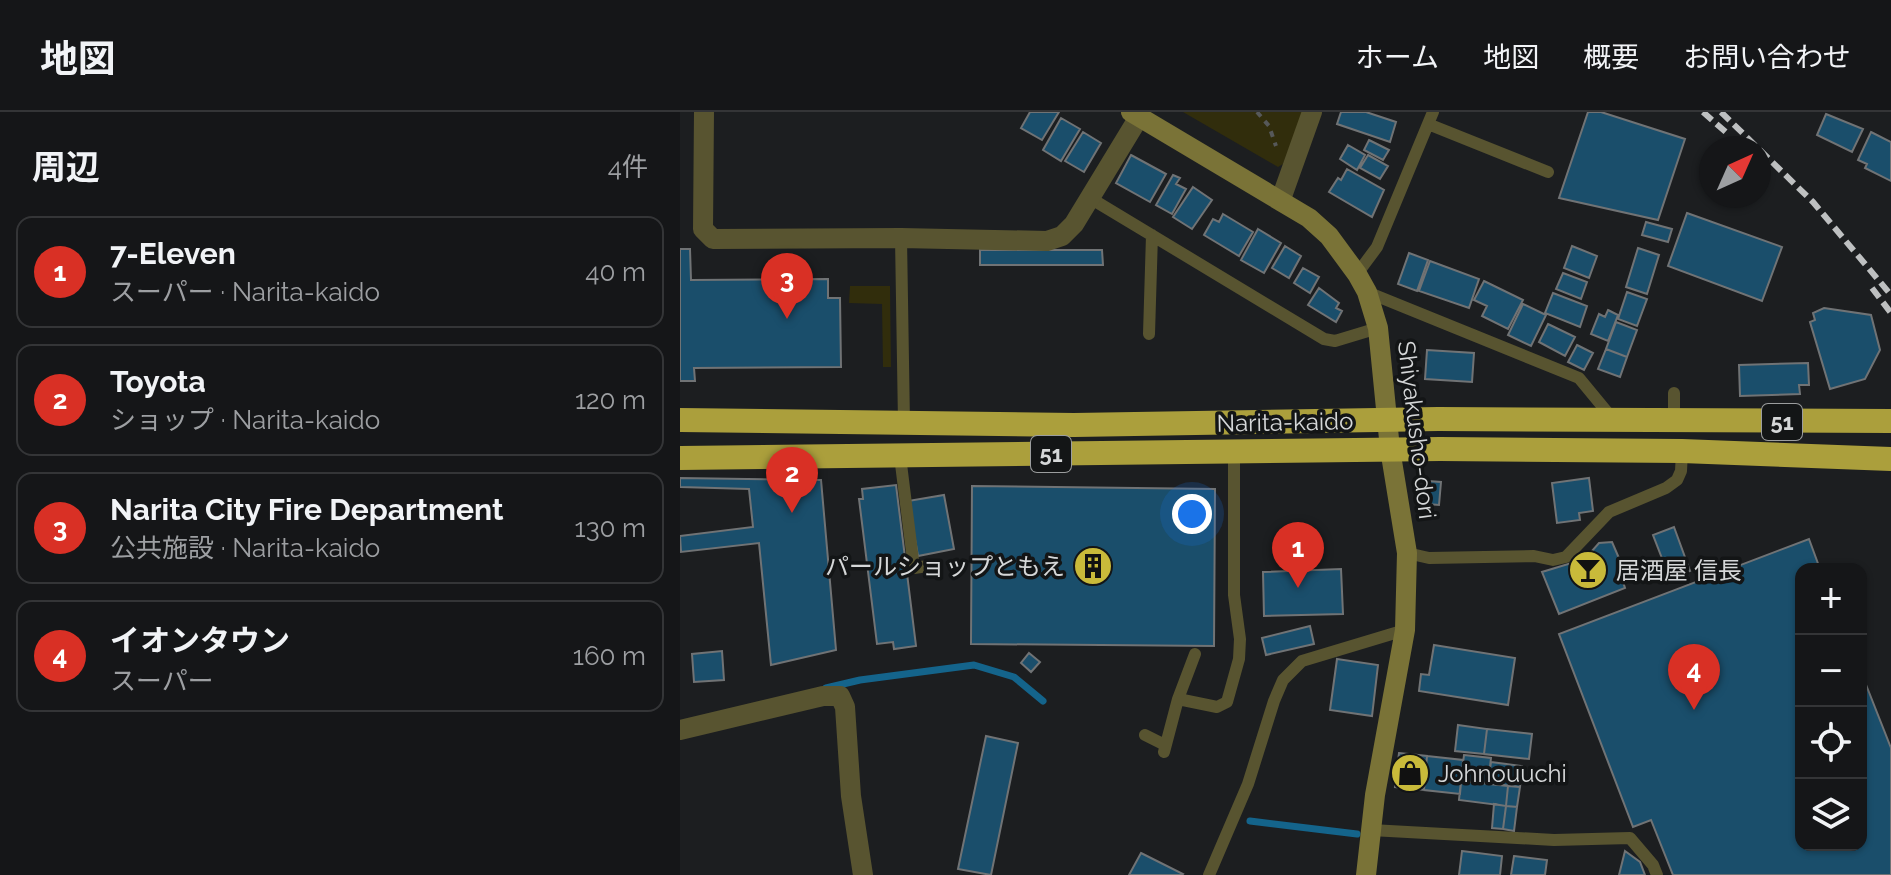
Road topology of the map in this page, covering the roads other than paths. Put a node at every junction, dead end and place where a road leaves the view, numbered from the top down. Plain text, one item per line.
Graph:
1 (704, 112) edge
2 (1312, 112) edge
3 (1135, 114) edge
4 (1430, 118) edge
5 (1548, 172) dead end
6 (1090, 198) junction
7 (1281, 199) junction
8 (1152, 235) junction
9 (901, 238) junction
10 (1362, 283) junction
11 (1378, 328) junction
12 (1149, 334) dead end
13 (1674, 393) dead end
14 (1613, 419) junction
15 (1674, 419) junction
16 (680, 420) edge
17 (1387, 420) junction
18 (1891, 421) edge
19 (904, 423) junction
20 (1390, 449) junction
21 (1234, 451) junction
22 (1682, 451) junction
23 (900, 456) junction
24 (680, 458) edge
25 (1891, 459) edge
26 (1407, 553) junction
27 (935, 565) dead end
28 (1405, 630) junction
29 (1195, 654) dead end
30 (1178, 699) junction
31 (680, 730) edge
32 (1145, 735) dead end
33 (1371, 830) junction
34 (863, 875) edge
35 (1209, 875) edge
36 (1366, 875) edge
37 (1657, 875) edge

1 - 9 street
2 - 7 street
3 - 6 street
3 - 7 street, Shiyakusho-dori
4 - 5 lane
4 - 10 lane
6 - 8 lane
6 - 9 street
7 - 10 street, Shiyakusho-dori
8 - 11 lane
8 - 12 lane
9 - 19 lane
10 - 11 street, Shiyakusho-dori
10 - 14 lane
11 - 17 street, Shiyakusho-dori
13 - 15 lane
14 - 15 highway, Narita-kaido / 51
14 - 17 highway, Narita-kaido / 51
15 - 18 highway, Narita-kaido / 51
16 - 19 highway, Narita-kaido / 51
17 - 19 highway, Narita-kaido / 51
17 - 20 street, Shiyakusho-dori
20 - 21 highway, Narita-kaido / 51
20 - 22 highway, Narita-kaido / 51
20 - 26 street, Shiyakusho-dori
21 - 23 highway, Narita-kaido / 51
21 - 30 lane
22 - 25 highway, Narita-kaido / 51
22 - 26 lane
23 - 24 highway, Narita-kaido / 51
23 - 27 lane
26 - 28 street, Shiyakusho-dori
28 - 33 street, Shiyakusho-dori
28 - 35 lane
29 - 30 lane
30 - 32 lane
31 - 34 street
33 - 36 street, Shiyakusho-dori
33 - 37 lane

